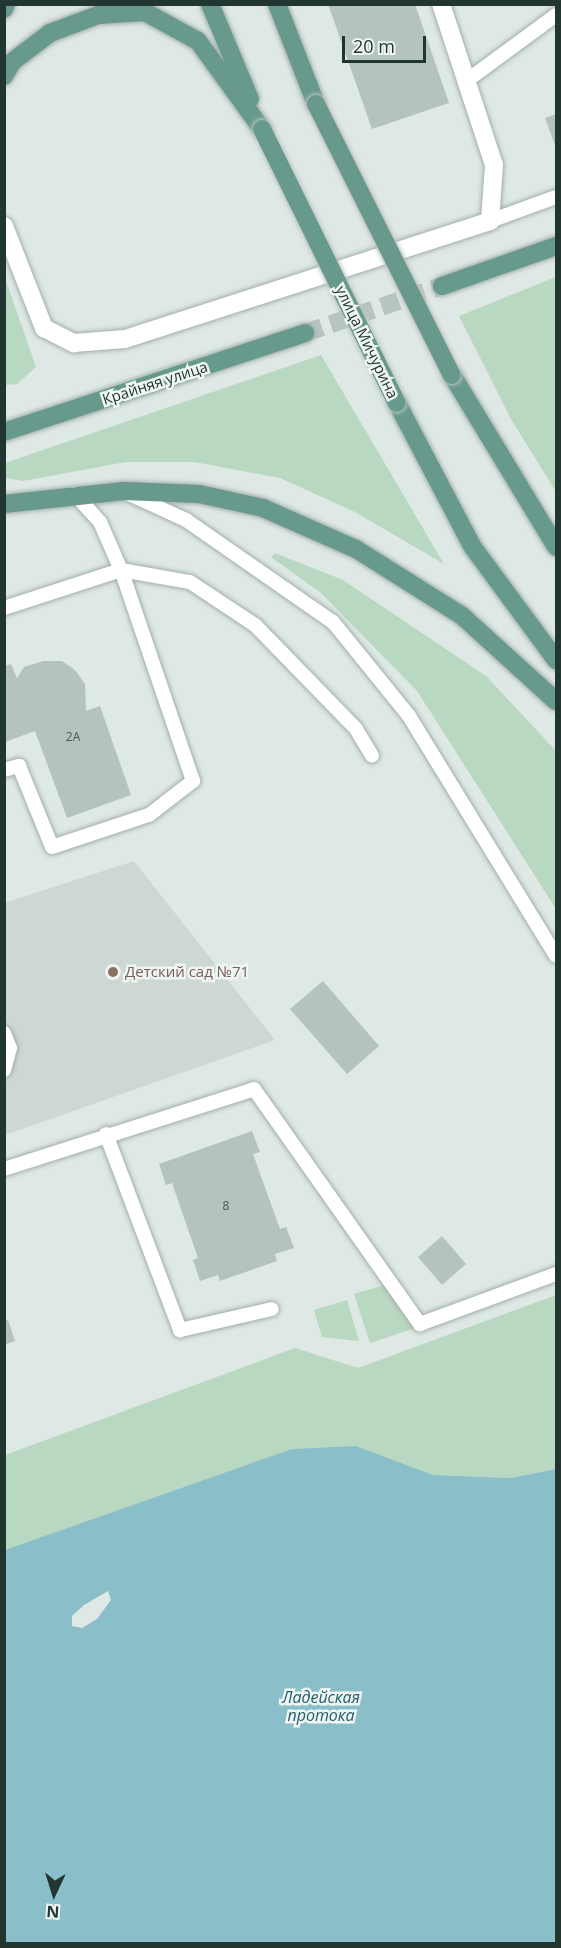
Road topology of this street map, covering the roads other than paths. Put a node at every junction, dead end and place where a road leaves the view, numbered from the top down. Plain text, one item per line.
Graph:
1 (210, 4) edge
2 (277, 4) edge
3 (441, 4) edge
4 (556, 15) edge
5 (4, 75) edge
6 (469, 79) junction
7 (262, 129) junction
8 (556, 197) edge
9 (490, 221) junction
10 (4, 226) edge
11 (556, 246) edge
12 (442, 286) tunnel mouth
13 (305, 333) tunnel mouth
14 (4, 420) edge
15 (22, 426) junction
16 (4, 432) edge
17 (124, 491) junction
18 (75, 494) junction
19 (4, 504) edge
20 (556, 547) edge
21 (121, 570) junction
22 (4, 609) edge
23 (556, 660) edge
24 (556, 701) edge
25 (372, 756) dead end
26 (4, 770) edge
27 (556, 956) edge
28 (4, 1033) edge
29 (4, 1070) edge
30 (106, 1134) junction
31 (4, 1168) edge
32 (556, 1274) edge
33 (272, 1309) dead end

1 - 7 main road, улица Мичурина
2 - 20 main road, bridge
3 - 6 street
4 - 6 lane
5 - 7 main road
6 - 9 street
7 - 23 main road, улица Мичурина, bridge
8 - 9 lane
9 - 10 street
11 - 12 main road
13 - 15 main road, Крайняя улица
14 - 15 main road
15 - 16 main road, Крайняя улица
17 - 18 main road
17 - 24 main road
17 - 27 lane
18 - 19 main road
18 - 21 lane
21 - 22 lane
21 - 25 lane
21 - 26 lane
28 - 29 lane
30 - 31 lane
30 - 32 lane
30 - 33 lane

